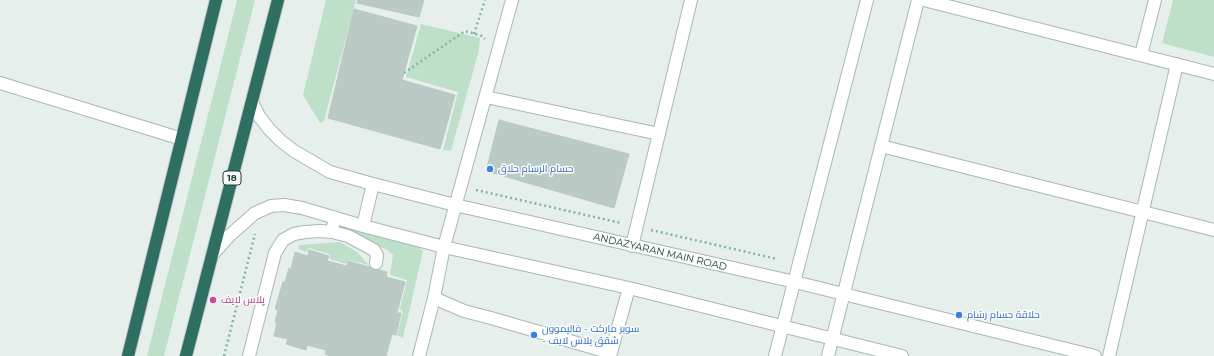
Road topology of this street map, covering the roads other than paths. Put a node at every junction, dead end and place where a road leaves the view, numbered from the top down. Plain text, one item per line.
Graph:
1 (216, 0) edge
2 (278, 0) edge
3 (512, 0) edge
4 (692, 0) edge
5 (867, 0) edge
6 (918, 0) edge
7 (924, 0) edge
8 (1155, 0) edge
9 (1141, 55) junction
10 (1177, 64) junction
11 (1214, 74) edge
12 (0, 83) edge
13 (486, 97) junction
14 (252, 102) junction
15 (659, 134) junction
16 (182, 139) junction
17 (881, 146) junction
18 (373, 184) junction
19 (456, 205) junction
20 (1142, 212) junction
21 (335, 217) junction
22 (362, 226) junction
23 (1214, 230) edge
24 (332, 232) junction
25 (632, 246) junction
26 (444, 247) junction
27 (212, 255) junction
28 (376, 263) dead end
29 (795, 282) junction
30 (628, 288) junction
31 (843, 294) junction
32 (434, 298) junction
33 (783, 326) junction
34 (832, 338) junction
35 (611, 355) edge
36 (128, 356) edge
37 (186, 356) edge
38 (249, 356) edge
39 (419, 356) edge
40 (775, 356) edge
41 (828, 356) edge
42 (902, 356) edge
43 (1095, 356) edge
44 (1109, 356) edge

1 - 16 highway
2 - 14 highway, 18
3 - 13 street
4 - 15 street
5 - 29 street
6 - 17 street
7 - 9 street
8 - 9 street
9 - 10 street
10 - 11 street
10 - 20 street
12 - 16 street
13 - 15 street
13 - 19 street
14 - 18 street, ANDAZYARAN MAIN ROAD
14 - 27 highway, 18
15 - 25 street
16 - 36 highway
17 - 20 street
17 - 31 street
18 - 19 street, ANDAZYARAN MAIN ROAD
18 - 22 street
19 - 25 street, ANDAZYARAN MAIN ROAD
19 - 26 street
20 - 23 street
20 - 44 street
21 - 22 street
21 - 24 street
21 - 27 street
22 - 26 street
24 - 28 street
24 - 38 street
25 - 29 street, ANDAZYARAN MAIN ROAD
26 - 30 street
26 - 32 street
27 - 37 highway, 18
29 - 31 street, ANDAZYARAN MAIN ROAD
29 - 33 street
30 - 33 street
30 - 35 street
31 - 34 street
31 - 43 street, ANDAZYARAN MAIN ROAD
32 - 35 street
32 - 39 street
33 - 34 street
33 - 40 street
34 - 41 street
34 - 42 street

